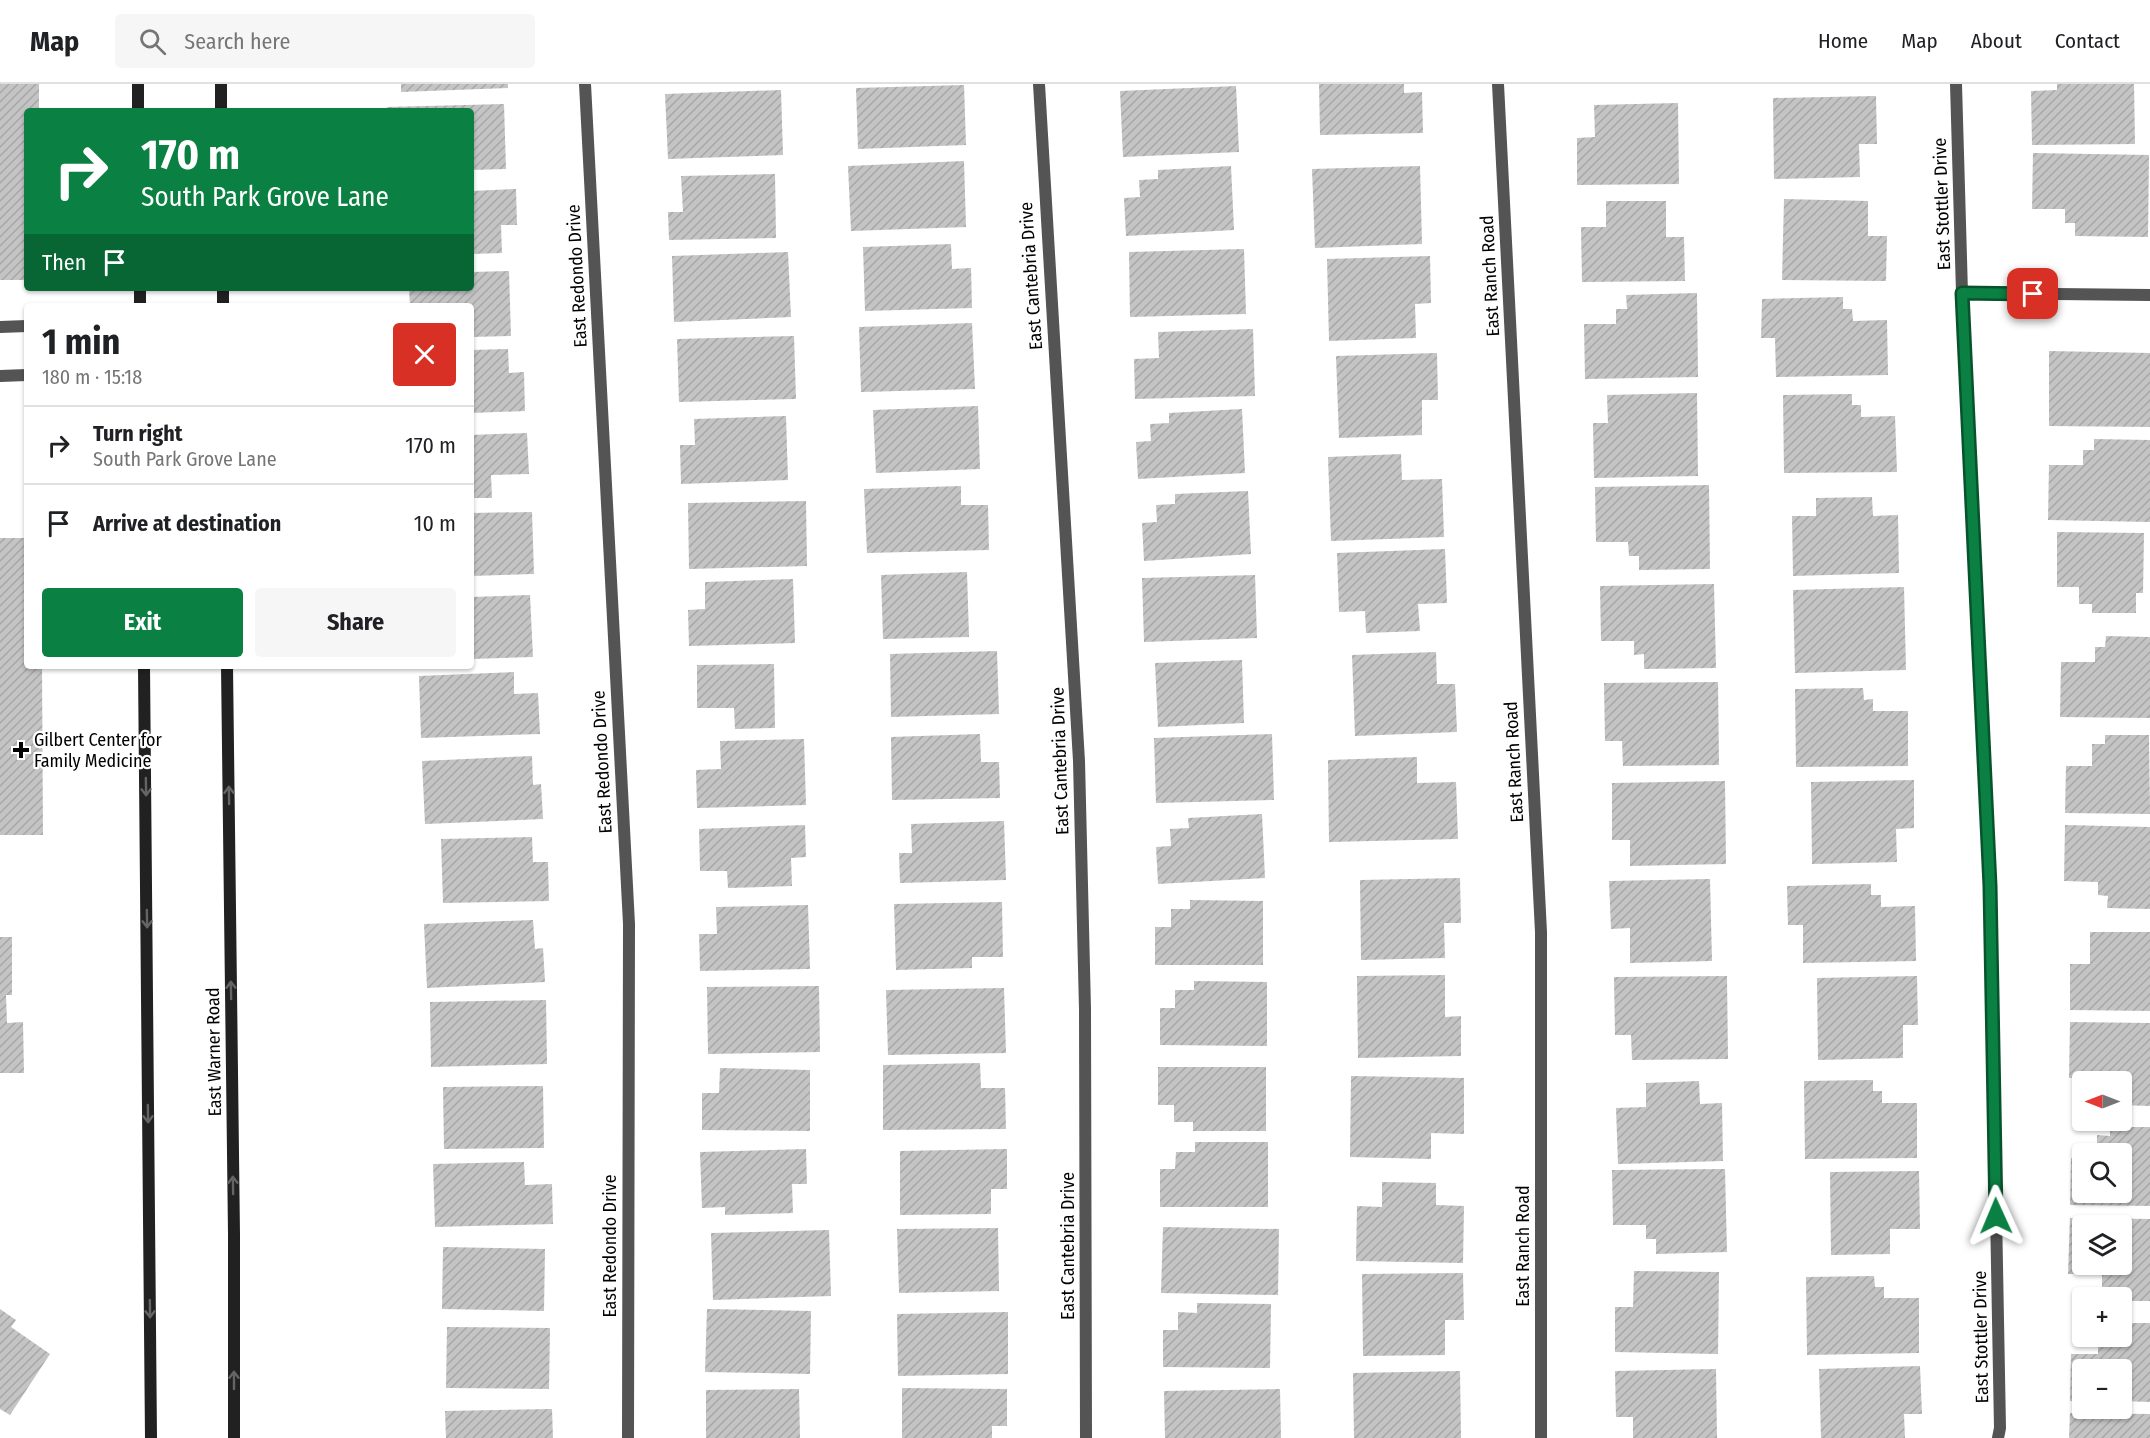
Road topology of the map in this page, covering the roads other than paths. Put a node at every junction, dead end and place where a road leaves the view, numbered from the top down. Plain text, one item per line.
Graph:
1 (138, 84) edge
2 (221, 84) edge
3 (585, 84) edge
4 (1039, 84) edge
5 (1498, 84) edge
6 (1956, 84) edge
7 (138, 108) edge
8 (221, 108) edge
9 (1962, 293) junction
10 (2150, 295) edge
11 (24, 326) edge
12 (0, 327) edge
13 (24, 375) edge
14 (0, 376) edge
15 (144, 669) edge
16 (227, 669) edge
17 (152, 1438) edge
18 (234, 1438) edge
19 (628, 1438) edge
20 (1086, 1438) edge
21 (1541, 1438) edge
22 (1998, 1438) edge

1 - 7 main road
2 - 8 main road
3 - 19 street, East Redondo Drive
4 - 20 street, East Cantebria Drive
5 - 21 street, East Ranch Road
6 - 9 street, East Stottler Drive
9 - 10 street
9 - 22 street, East Stottler Drive
11 - 12 street
13 - 14 street
15 -> 17 main road
18 -> 16 main road, East Warner Road

